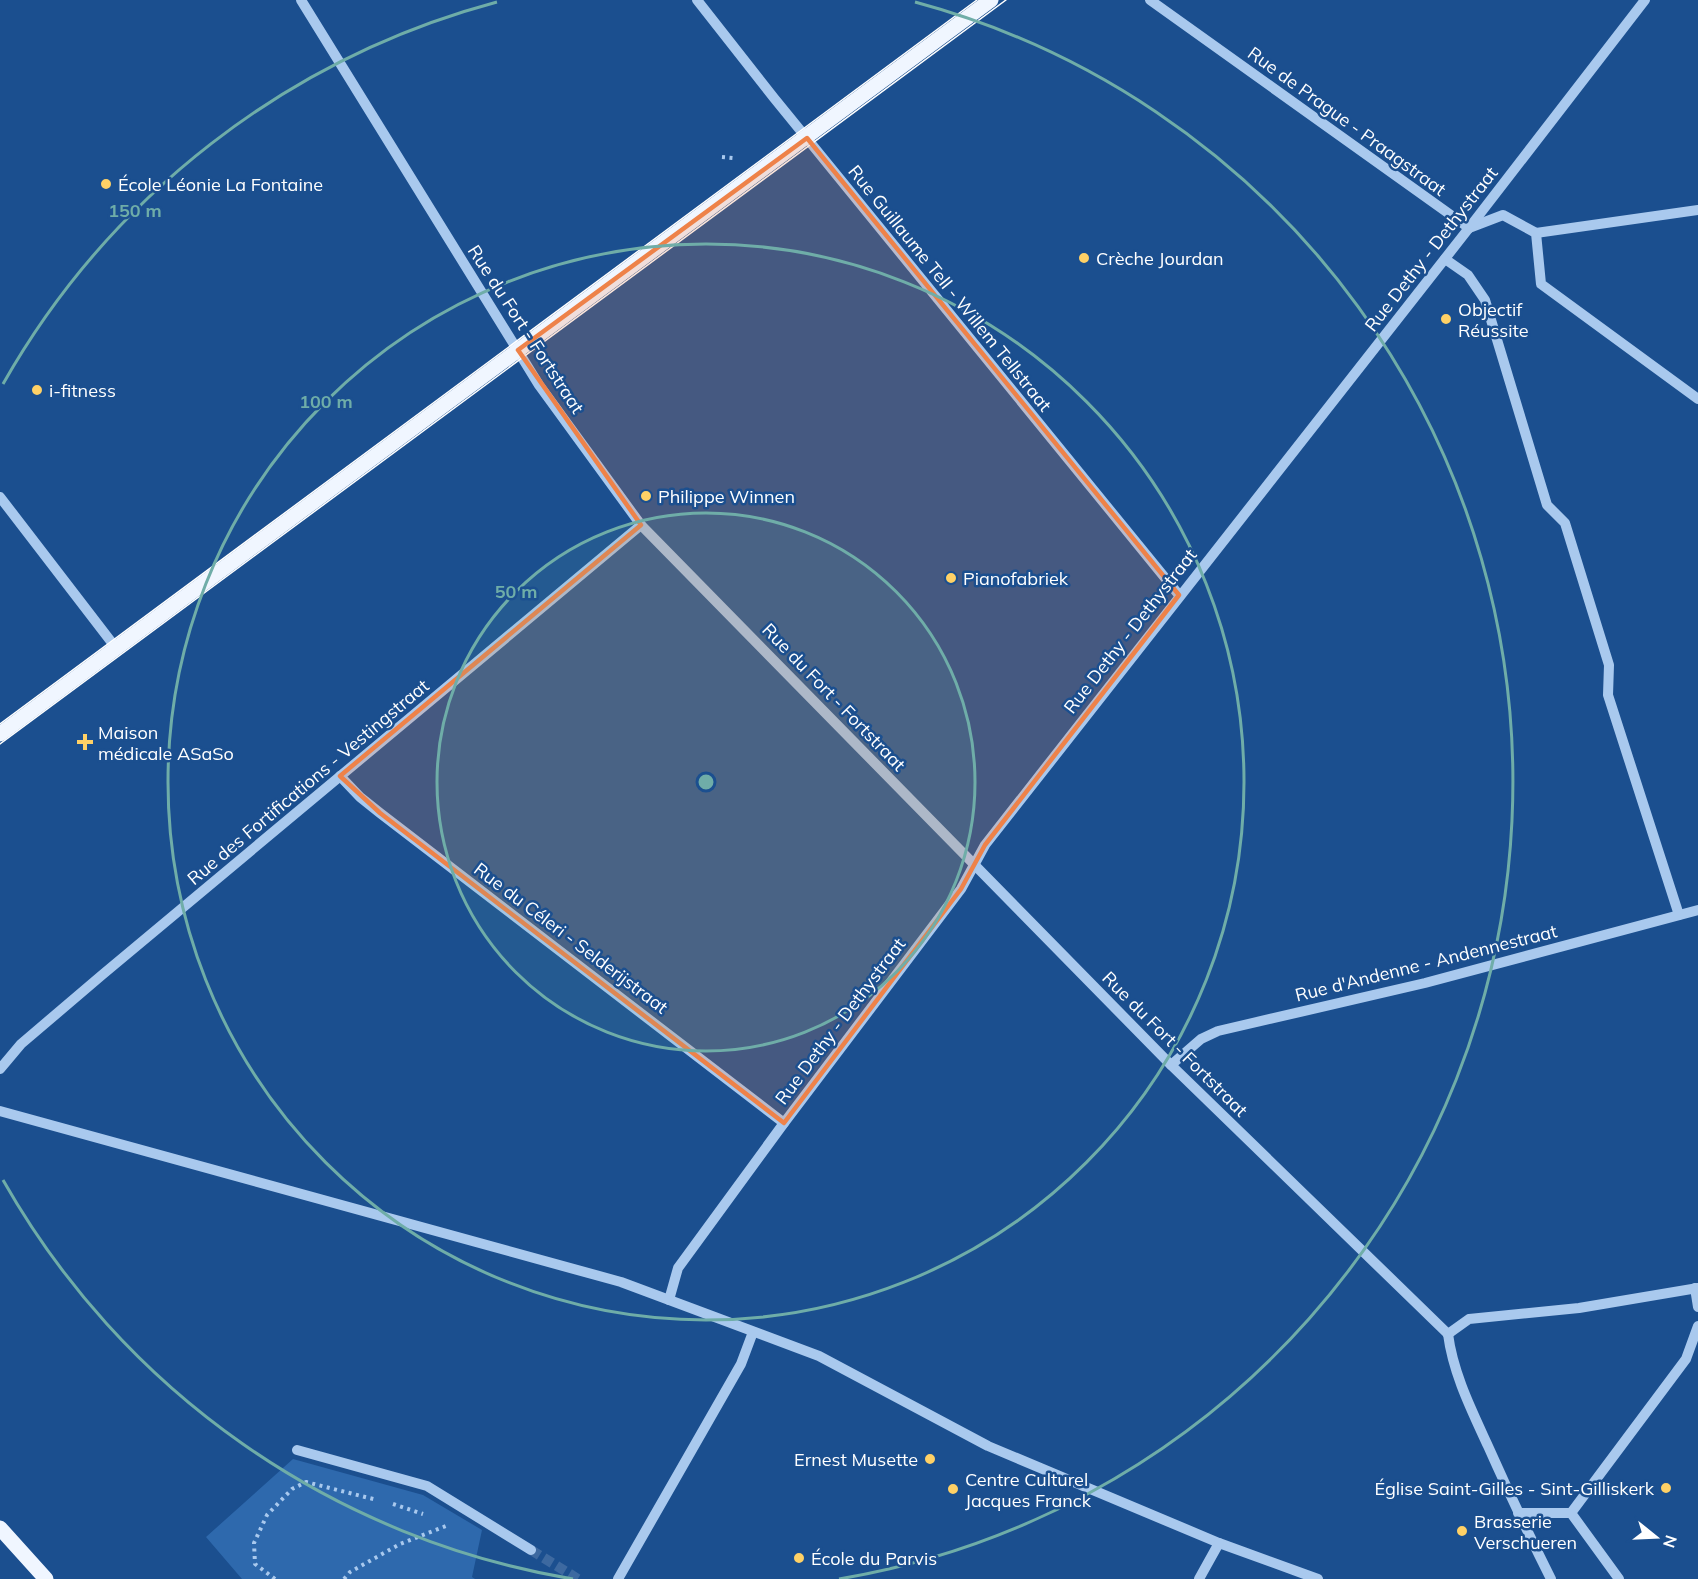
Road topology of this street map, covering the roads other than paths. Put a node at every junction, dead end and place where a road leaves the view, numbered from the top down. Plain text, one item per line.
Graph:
1 (301, 0) edge
2 (697, 0) edge
3 (991, 0) edge
4 (1150, 0) edge
5 (1645, 0) edge
6 (807, 138) junction
7 (1698, 210) edge
8 (1469, 228) junction
9 (1536, 233) junction
10 (1445, 258) junction
11 (518, 351) junction
12 (1698, 399) edge
13 (0, 497) edge
14 (641, 525) junction
15 (1179, 595) junction
16 (116, 648) junction
17 (0, 734) edge
18 (340, 776) junction
19 (974, 864) junction
20 (1698, 910) edge
21 (1679, 915) junction
22 (1171, 1065) junction
23 (0, 1069) edge
24 (0, 1111) edge
25 (784, 1123) junction
26 (1696, 1288) edge
27 (669, 1300) junction
28 (1698, 1307) edge
29 (1698, 1326) edge
30 (753, 1332) junction
31 (1448, 1334) junction
32 (297, 1450) dead end
33 (1518, 1513) junction
34 (1571, 1513) junction
35 (0, 1528) edge
36 (1219, 1542) junction
37 (531, 1550) tunnel mouth
38 (46, 1579) edge
39 (618, 1579) edge
40 (1199, 1579) edge
41 (1318, 1579) edge
42 (1551, 1579) edge
43 (1619, 1579) edge

1 - 11 street, Rue du Fort - Fortstraat
2 - 6 street, Rue Guillaume Tell - Willem Tellstraat
3 - 6 main road
4 - 8 street, Rue de Prague - Praagstraat
5 - 8 street, Rue Dethy - Dethystraat
6 - 11 main road
6 - 15 street, Rue Guillaume Tell - Willem Tellstraat
7 - 9 street
8 - 9 street
8 - 10 street, Rue Dethy - Dethystraat
9 - 12 street
10 - 15 street, Rue Dethy - Dethystraat
10 - 21 street
11 - 14 street, Rue du Fort - Fortstraat
11 - 16 main road
13 - 16 street
14 - 18 street, Rue des Fortifications - Vestingstraat
14 - 19 street, Rue du Fort - Fortstraat
15 - 19 street, Rue Dethy - Dethystraat
16 - 17 main road
18 - 23 street, Rue des Fortifications - Vestingstraat
18 - 25 street, Rue du Céleri - Selderijstraat
19 - 22 street, Rue du Fort - Fortstraat
19 - 25 street, Rue Dethy - Dethystraat
20 - 21 street, Rue d'Andenne - Andennestraat
21 - 22 street, Rue d'Andenne - Andennestraat
22 - 31 street, Rue du Fort - Fortstraat
24 - 27 street
25 - 27 street, Rue Dethy - Dethystraat
26 - 28 street
26 - 31 street
27 - 30 street
29 - 34 street
30 - 36 street
30 - 39 street
31 - 33 street
32 - 37 street
33 - 34 street
33 - 42 street
34 - 43 street
35 - 38 main road
36 - 40 street
36 - 41 street

